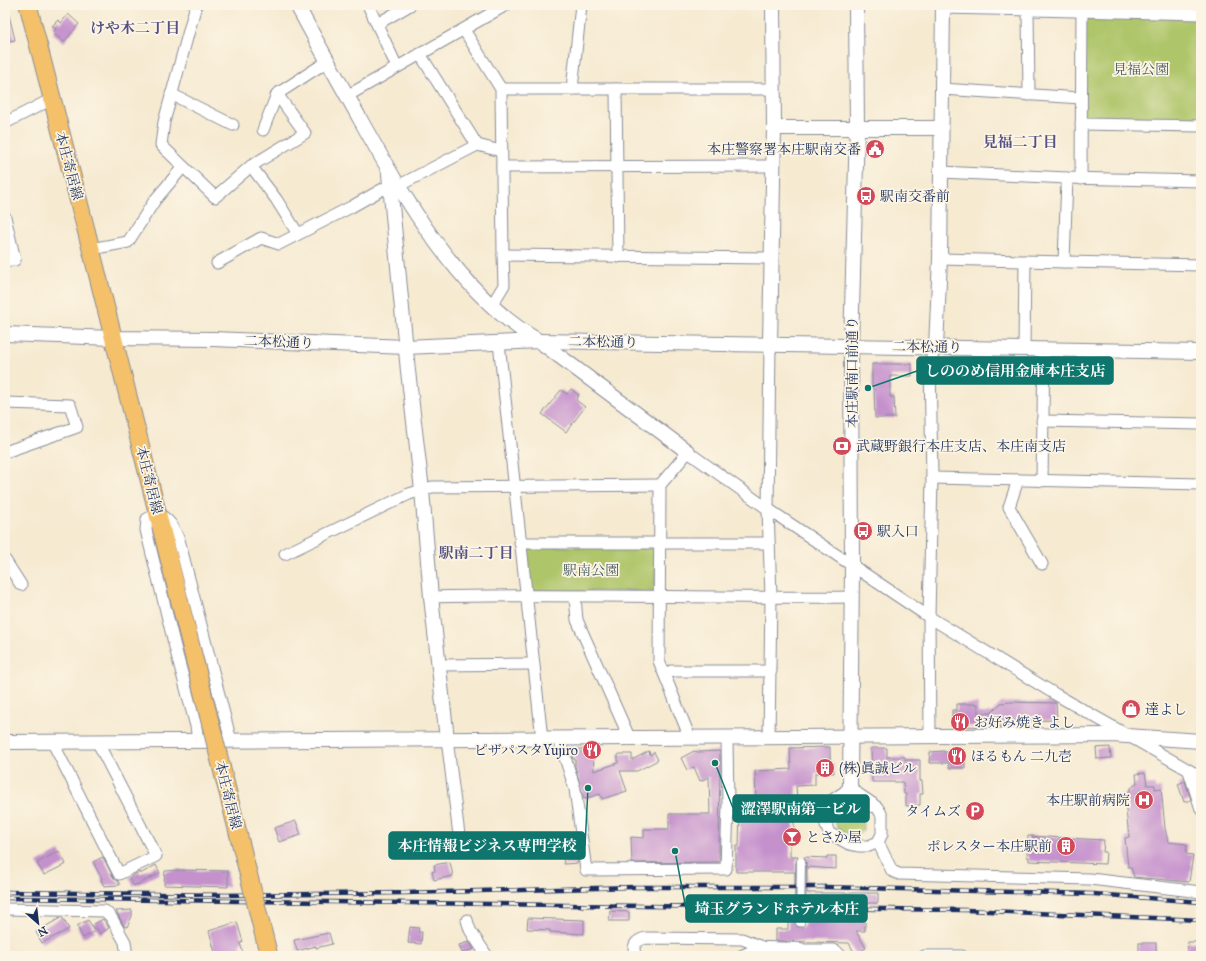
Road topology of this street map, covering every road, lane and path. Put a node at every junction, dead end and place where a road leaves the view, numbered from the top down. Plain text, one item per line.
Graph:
1 (28, 5) edge
2 (196, 5) edge
3 (368, 5) edge
4 (410, 5) edge
5 (506, 5) edge
6 (581, 5) edge
7 (773, 5) edge
8 (856, 5) edge
9 (943, 6) edge
10 (302, 7) edge
11 (1082, 8) edge
12 (1028, 10) junction
13 (1201, 14) edge
14 (377, 24) junction
15 (464, 30) junction
16 (420, 54) junction
17 (328, 61) junction
18 (397, 67) junction
19 (501, 89) junction
20 (572, 89) junction
21 (616, 89) junction
22 (774, 89) junction
23 (942, 89) junction
24 (171, 94) junction
25 (277, 94) junction
26 (1029, 95) junction
27 (347, 96) junction
28 (1081, 98) junction
29 (52, 99) junction
30 (5, 123) edge
31 (1081, 124) junction
32 (233, 125) dead end
33 (1201, 126) edge
34 (857, 127) junction
35 (774, 128) junction
36 (942, 128) junction
37 (263, 130) dead end
38 (477, 145) junction
39 (501, 151) junction
40 (251, 166) junction
41 (617, 166) junction
42 (773, 166) junction
43 (183, 167) junction
44 (502, 167) junction
45 (941, 172) junction
46 (1067, 178) junction
47 (1081, 179) junction
48 (1201, 181) edge
49 (394, 186) junction
50 (5, 217) edge
51 (298, 234) junction
52 (91, 249) junction
53 (503, 255) junction
54 (618, 257) junction
55 (772, 258) junction
56 (940, 259) junction
57 (1025, 261) junction
58 (5, 262) edge
59 (217, 262) dead end
60 (1064, 262) junction
61 (1201, 265) edge
62 (492, 305) junction
63 (5, 334) edge
64 (113, 338) junction
65 (539, 341) junction
66 (499, 343) junction
67 (770, 344) junction
68 (851, 346) junction
69 (406, 347) junction
70 (936, 347) junction
71 (1024, 349) junction
72 (1044, 349) junction
73 (1201, 352) edge
74 (5, 403) edge
75 (1042, 421) junction
76 (1201, 424) edge
77 (5, 452) edge
78 (688, 452) junction
79 (932, 478) junction
80 (1018, 480) junction
81 (1042, 481) junction
82 (1201, 484) edge
83 (660, 485) junction
84 (514, 486) junction
85 (422, 490) junction
86 (768, 509) junction
87 (157, 514) junction
88 (520, 543) junction
89 (769, 543) junction
90 (660, 544) junction
91 (285, 554) dead end
92 (5, 560) edge
93 (1042, 564) dead end
94 (852, 566) junction
95 (21, 585) dead end
96 (527, 596) junction
97 (660, 596) junction
98 (431, 597) junction
99 (574, 597) junction
100 (771, 597) junction
101 (851, 597) junction
102 (929, 617) junction
103 (533, 664) junction
104 (440, 665) junction
105 (771, 672) junction
106 (665, 675) junction
107 (1127, 735) junction
108 (930, 736) junction
109 (628, 737) junction
110 (851, 737) junction
111 (690, 738) junction
112 (727, 738) junction
113 (769, 738) junction
114 (447, 739) junction
115 (542, 739) junction
116 (559, 739) junction
117 (198, 741) junction
118 (231, 741) junction
119 (1201, 741) edge
120 (5, 742) edge
121 (53, 743) junction
122 (98, 743) junction
123 (1189, 771) junction
124 (1201, 777) edge
125 (850, 788) junction
126 (872, 805) junction
127 (1201, 809) edge
128 (827, 811) junction
129 (878, 842) junction
130 (460, 843) dead end
131 (807, 862) dead end
132 (1201, 892) edge
133 (801, 904) junction
134 (833, 905) dead end
135 (5, 909) edge
136 (467, 920) dead end
137 (800, 922) dead end
138 (767, 949) junction
139 (804, 953) edge
140 (825, 953) edge
141 (127, 956) edge
142 (269, 956) edge
143 (487, 956) edge
144 (636, 956) edge
145 (741, 956) edge
146 (841, 956) edge
147 (924, 956) edge
148 (962, 956) edge

1 - 29 main road, 本庄寄居線
2 - 24 street
3 - 14 street
4 - 14 street
5 - 15 street
6 - 20 street
7 - 22 street
8 - 34 street, 本庄駅南口前通り
9 - 12 street
9 - 23 street
10 - 17 street
11 - 12 street
11 - 13 street
11 - 28 street
12 - 26 street
14 - 18 street
15 - 16 street
15 - 19 street
16 - 18 street
16 - 38 street
17 - 25 street
17 - 27 street
18 - 27 street
19 - 20 street
19 - 39 street
20 - 21 street
21 - 22 street
21 - 41 street
22 - 35 street
23 - 26 street
23 - 36 street
24 - 32 street
24 - 43 street
25 - 37 street
25 - 40 street
26 - 28 street
27 - 49 street
28 - 31 street
29 - 30 street
29 - 52 main road, 本庄寄居線
31 - 33 street
31 - 47 street
34 - 35 street
34 - 36 street
34 - 68 street, 本庄駅南口前通り
35 - 42 street
36 - 45 street
38 - 39 street
38 - 49 street
39 - 44 street
40 - 43 street
40 - 51 street
41 - 42 street
41 - 44 street
41 - 54 street
42 - 55 street
43 - 52 street
44 - 53 street
45 - 46 street
45 - 56 street
46 - 47 street
46 - 60 street
47 - 48 street
49 - 51 street
49 - 62 street
49 - 69 street
50 - 58 street
51 - 59 street
52 - 64 main road, 本庄寄居線
53 - 54 street
53 - 62 street
54 - 55 street
55 - 67 street
56 - 57 street
56 - 70 street
57 - 60 street
57 - 71 street
60 - 61 street
62 - 65 street
63 - 64 street, 二本松通り
64 - 69 street, 二本松通り
64 - 87 main road, 本庄寄居線
65 - 66 street, 二本松通り
65 - 67 street, 二本松通り
65 - 78 street
66 - 69 street, 二本松通り
66 - 84 street
67 - 68 street, 二本松通り
67 - 86 street
68 - 70 street, 二本松通り
68 - 94 street, 本庄駅南口前通り
69 - 85 street
70 - 71 street, 二本松通り
70 - 79 street
71 - 72 street, 二本松通り
72 - 73 street, 二本松通り
72 - 75 street
74 - 77 street
75 - 76 street
75 - 81 street
78 - 83 street
78 - 86 street
79 - 80 street
79 - 102 street
80 - 81 street
80 - 93 street
81 - 82 street
83 - 84 street
83 - 90 street
84 - 85 street
84 - 88 street
85 - 91 street
85 - 98 street
86 - 89 street
86 - 94 street
87 - 117 street
87 - 118 street
87 - 142 main road, 本庄寄居線, bridge
88 - 90 street
88 - 96 street
89 - 90 street
89 - 100 street
90 - 97 street
92 - 95 street
94 - 101 street, 本庄駅南口前通り
94 - 102 street
96 - 98 street
96 - 99 street
96 - 103 street
97 - 99 street
97 - 100 street
97 - 106 street
98 - 104 street
99 - 109 street
100 - 101 street
100 - 105 street
101 - 110 street, 本庄駅南口前通り
102 - 107 street
102 - 108 street
103 - 104 street
103 - 115 street
104 - 114 street
105 - 106 street
105 - 113 street
106 - 111 street
107 - 108 street
107 - 119 street
107 - 123 street
108 - 110 street
109 - 111 street
109 - 116 street
110 - 113 street
110 - 125 street, 本庄駅南口前通り
111 - 112 street
112 - 113 street
112 - 116 street
114 - 115 street
114 - 118 street
114 - 130 street
115 - 116 street
117 - 118 street
117 - 122 street
120 - 121 street
121 - 122 street
121 - 122 street
123 - 124 street
123 - 127 street
125 - 126 street
125 - 128 street
126 - 128 street
126 - 129 street
128 - 129 street
129 - 132 street
131 - 133 street, bridge
133 - 134 street
133 - 137 street, bridge
135 - 141 street
136 - 143 street
138 - 139 street
138 - 144 street
138 - 145 street
139 - 140 street
140 - 146 street
147 - 148 street

